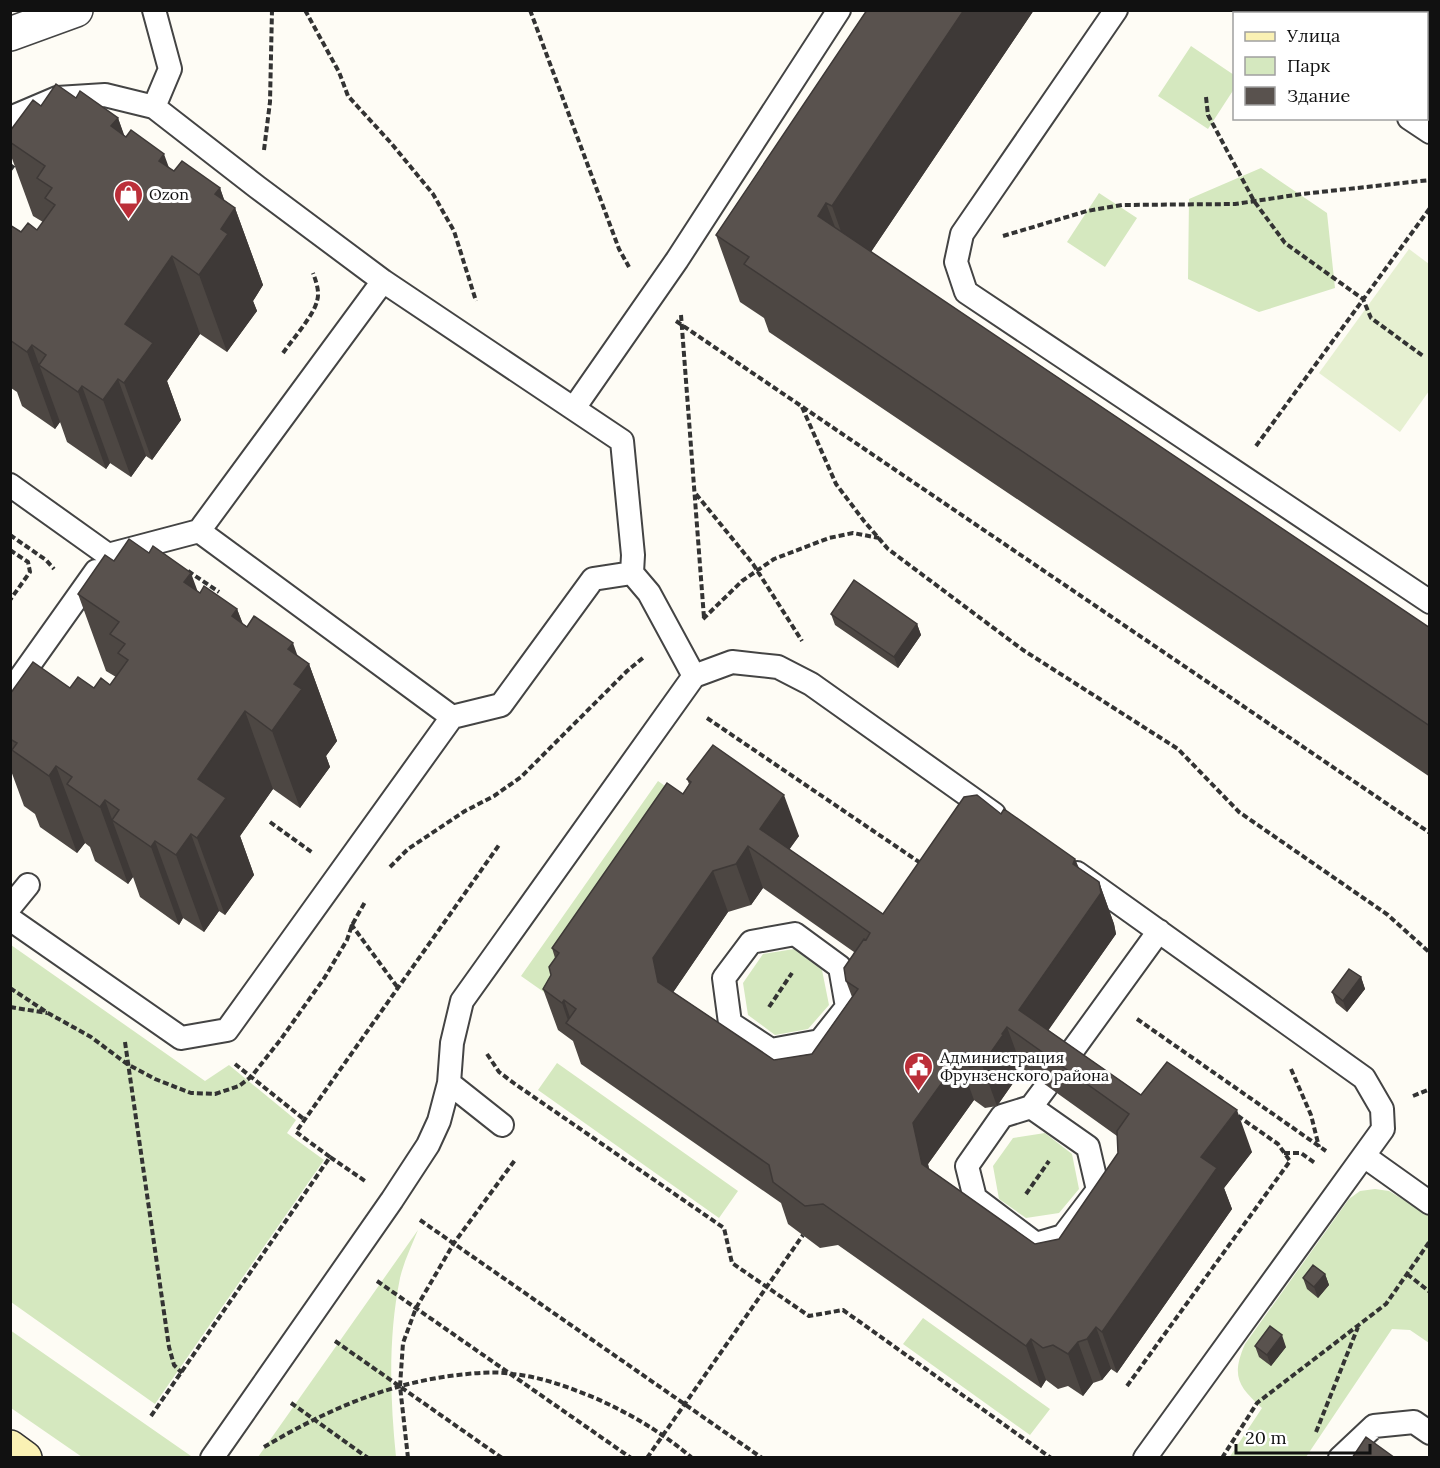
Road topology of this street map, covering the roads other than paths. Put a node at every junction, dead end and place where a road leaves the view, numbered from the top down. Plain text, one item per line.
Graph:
1 (76, 10) edge
2 (154, 10) edge
3 (840, 10) edge
4 (1116, 10) edge
5 (10, 34) edge
6 (154, 107) junction
7 (10, 118) edge
8 (1412, 120) edge
9 (1430, 132) edge
10 (383, 281) junction
11 (574, 408) junction
12 (10, 485) edge
13 (198, 531) junction
14 (108, 555) junction
15 (632, 573) junction
16 (1430, 602) edge
17 (701, 673) junction
18 (10, 692) edge
19 (452, 717) junction
20 (971, 798) junction
21 (1009, 825) edge
22 (1056, 858) edge
23 (925, 866) edge
24 (28, 885) dead end
25 (10, 907) edge
26 (10, 918) edge
27 (1159, 931) junction
28 (858, 956) edge
29 (842, 977) junction
30 (449, 1083) junction
31 (1031, 1107) junction
32 (502, 1125) dead end
33 (1359, 1163) junction
34 (1430, 1203) edge
35 (1430, 1432) edge
36 (10, 1448) edge
37 (25, 1458) edge
38 (212, 1458) edge
39 (1145, 1458) edge
40 (1340, 1458) edge

1 - 5 street
2 - 6 lane
3 - 11 lane
4 - 16 lane
6 - 7 lane
6 - 10 lane
8 - 9 lane
10 - 11 lane
10 - 13 lane
11 - 15 lane
12 - 14 lane
13 - 14 lane
13 - 19 lane
14 - 18 lane
15 - 17 lane
15 - 19 lane
17 - 20 lane
17 - 30 lane
19 - 26 lane
20 - 21 lane
20 - 23 lane
22 - 27 lane
24 - 25 lane
27 - 31 lane
27 - 33 lane
28 - 29 lane
29 - 29 lane
30 - 32 lane
30 - 38 lane
31 - 31 lane
33 - 34 lane
33 - 39 lane
35 - 40 lane
36 - 37 street

